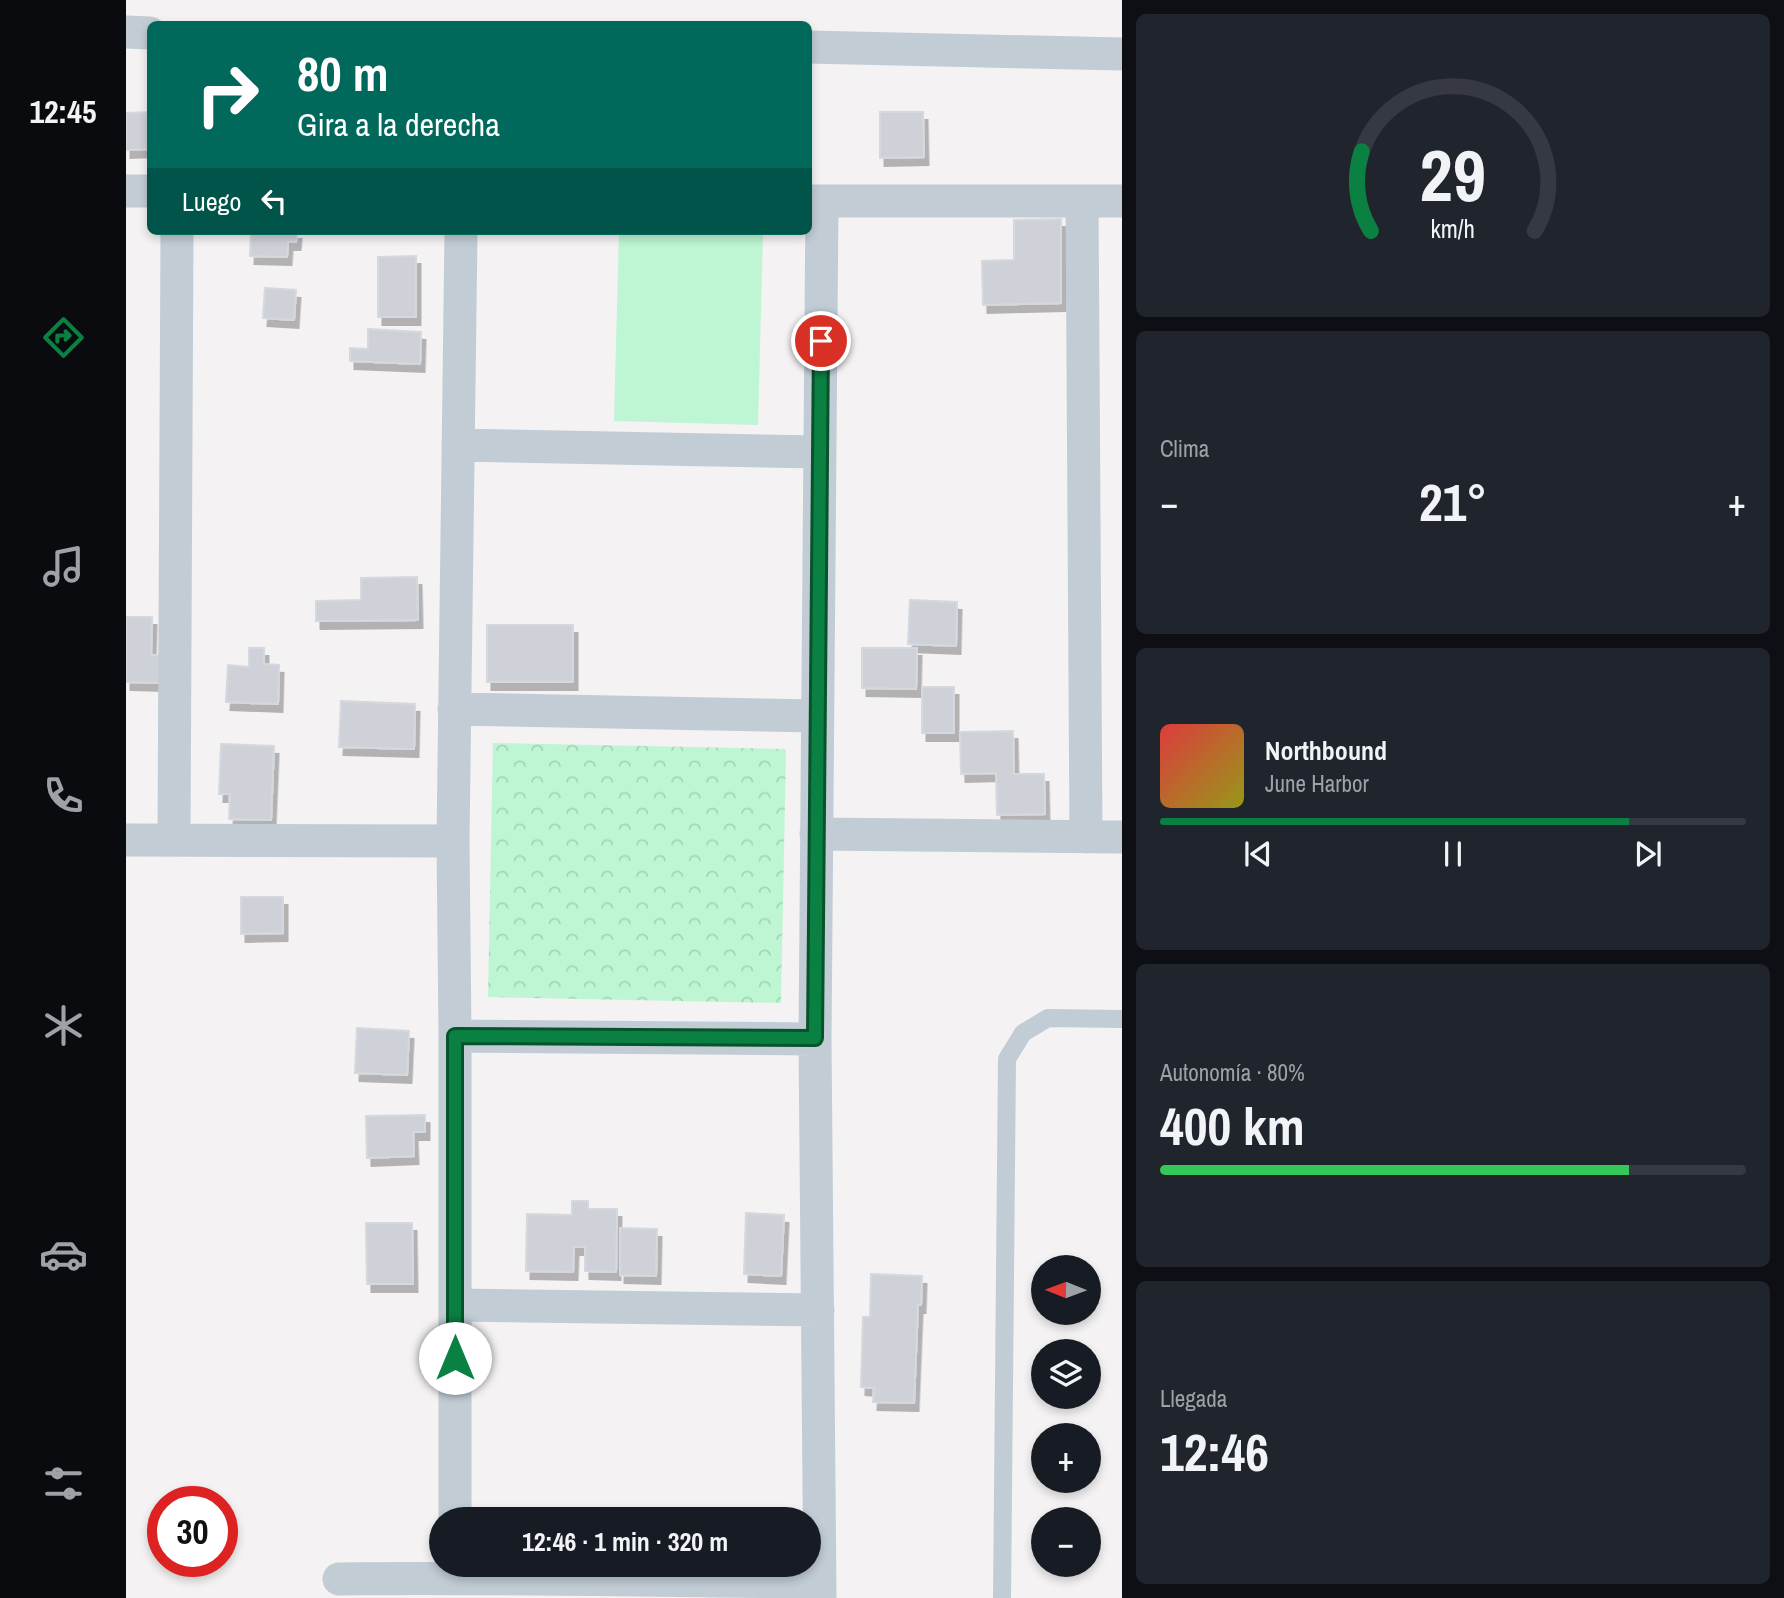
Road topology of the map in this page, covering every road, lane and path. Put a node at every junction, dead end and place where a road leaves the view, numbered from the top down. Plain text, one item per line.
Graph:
1 (126, 32) edge
2 (147, 33) edge
3 (812, 47) edge
4 (1122, 54) edge
5 (126, 191) edge
6 (147, 191) edge
7 (815, 201) edge
8 (1082, 201) junction
9 (1122, 201) edge
10 (177, 235) edge
11 (461, 235) edge
12 (458, 446) junction
13 (820, 452) junction
14 (454, 709) junction
15 (817, 716) junction
16 (816, 834) junction
17 (1086, 837) junction
18 (1122, 837) edge
19 (126, 840) edge
20 (174, 840) junction
21 (453, 841) junction
22 (1122, 1018) edge
23 (455, 1036) junction
24 (815, 1038) junction
25 (455, 1304) junction
26 (818, 1310) junction
27 (455, 1507) edge
28 (429, 1573) edge
29 (487, 1577) edge
30 (339, 1579) dead end
31 (552, 1589) edge
32 (820, 1590) edge
33 (1002, 1598) edge

1 - 2 street
3 - 4 street
5 - 6 street
7 - 8 street
7 - 13 street
8 - 9 street
8 - 17 street
10 - 20 street
11 - 12 street
12 - 13 street
12 - 14 street
13 - 15 street
14 - 15 street
14 - 21 street
15 - 16 street
16 - 17 street
16 - 24 street
17 - 18 street
19 - 20 street
20 - 21 street
21 - 23 street
22 - 33 lane
23 - 24 street
23 - 25 street
24 - 26 street
25 - 26 street
25 - 27 street
26 - 32 street
28 - 30 street
29 - 31 street
31 - 32 street

